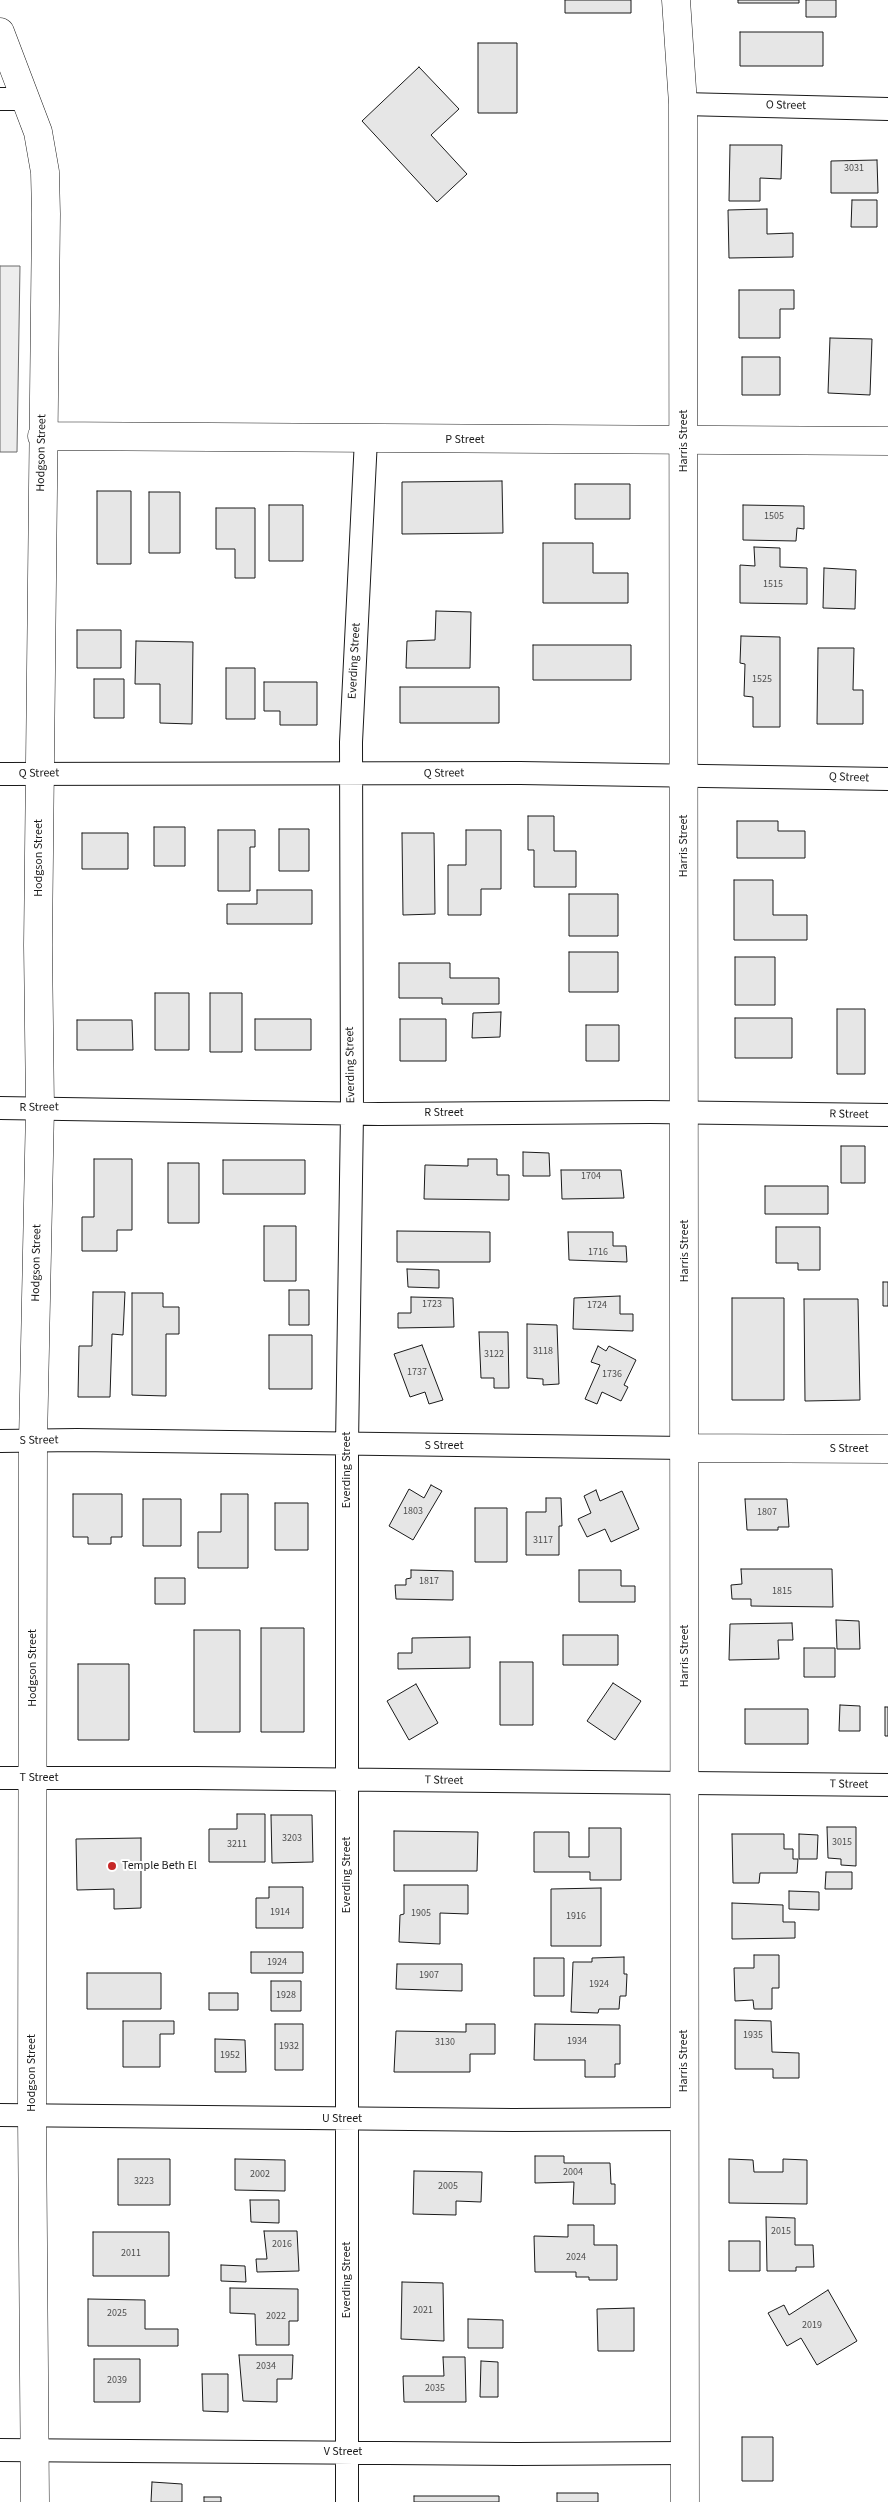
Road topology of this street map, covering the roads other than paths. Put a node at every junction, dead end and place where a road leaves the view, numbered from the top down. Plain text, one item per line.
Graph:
1 (676, 0) edge
2 (0, 32) edge
3 (13, 99) edge
4 (684, 104) junction
5 (888, 109) edge
6 (42, 436) junction
7 (366, 439) junction
8 (684, 440) junction
9 (888, 441) edge
10 (0, 774) edge
11 (684, 774) junction
12 (39, 775) junction
13 (351, 775) junction
14 (888, 779) edge
15 (0, 1108) edge
16 (40, 1108) junction
17 (352, 1113) junction
18 (684, 1113) junction
19 (888, 1115) edge
20 (0, 1442) edge
21 (33, 1442) junction
22 (347, 1445) junction
23 (686, 1448) junction
24 (888, 1449) edge
25 (0, 1778) edge
26 (33, 1778) junction
27 (347, 1779) junction
28 (685, 1783) junction
29 (888, 1785) edge
30 (0, 2115) edge
31 (32, 2116) junction
32 (347, 2119) junction
33 (684, 2119) junction
34 (0, 2450) edge
35 (35, 2450) junction
36 (348, 2452) junction
37 (685, 2453) junction
38 (35, 2502) edge
39 (348, 2502) edge
40 (685, 2502) edge

1 - 4 street, Harris Street
2 - 3 street, Hodgson Street
3 - 6 street, Hodgson Street
4 - 5 street, O Street
4 - 8 street, Harris Street
6 - 7 street, P Street
6 - 12 street, Hodgson Street
7 - 8 street, P Street
7 - 13 street, Everding Street
8 - 9 street, P Street
8 - 11 street, Harris Street
10 - 12 street, Q Street
11 - 13 street, Q Street
11 - 14 street, Q Street
11 - 18 street, Harris Street
12 - 13 street, Q Street
12 - 16 street, Hodgson Street
13 - 17 street, Everding Street
15 - 16 street, R Street
16 - 17 street, R Street
16 - 21 street, Hodgson Street
17 - 18 street, R Street
17 - 22 street, Everding Street
18 - 19 street, R Street
18 - 23 street, Harris Street
20 - 21 street, S Street
21 - 22 street, S Street
21 - 26 street, Hodgson Street
22 - 23 street, S Street
22 - 27 street, Everding Street
23 - 24 street, S Street
23 - 28 street, Harris Street
25 - 26 street, T Street
26 - 27 street, T Street
26 - 31 street, Hodgson Street
27 - 28 street, T Street
27 - 32 street, Everding Street
28 - 29 street, T Street
28 - 33 street, Harris Street
30 - 31 street, U Street
31 - 32 street, U Street
31 - 35 street, Hodgson Street
32 - 33 street, U Street
32 - 36 street, Everding Street
33 - 37 street, Harris Street
34 - 35 street, V Street
35 - 36 street, V Street
35 - 38 street, Hodgson Street
36 - 37 street, V Street
36 - 39 street, Everding Street
37 - 40 street, Harris Street

